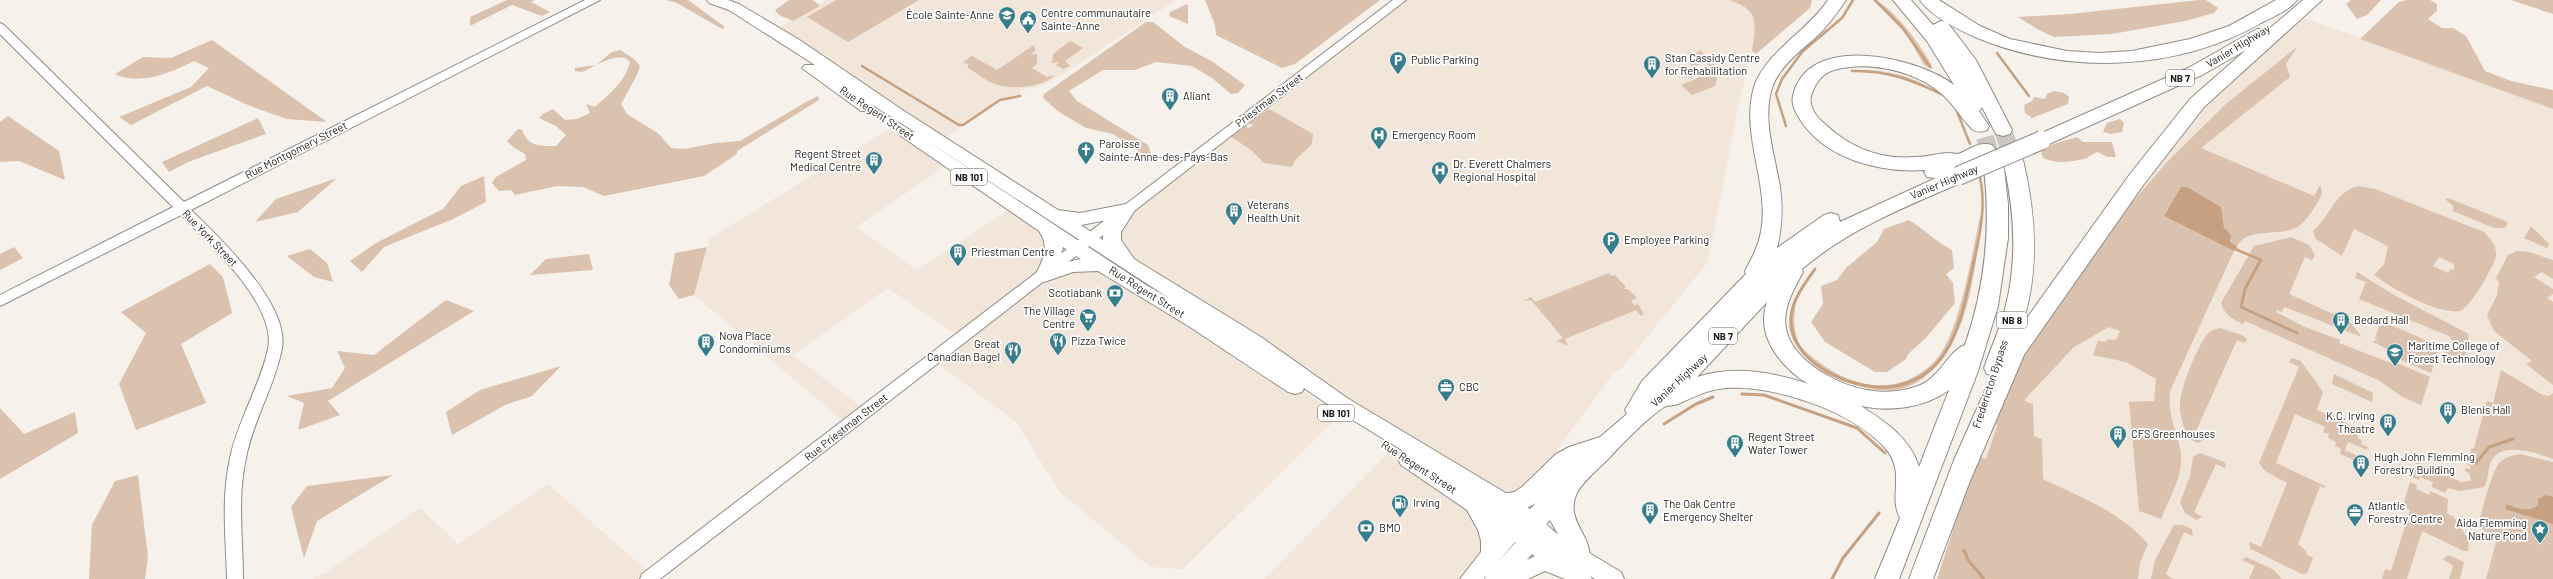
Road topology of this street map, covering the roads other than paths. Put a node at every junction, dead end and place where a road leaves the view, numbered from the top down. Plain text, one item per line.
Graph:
1 (594, 0) edge
2 (715, 0) edge
3 (1400, 0) edge
4 (1902, 0) edge
5 (1918, 0) edge
6 (1929, 0) edge
7 (2290, 0) edge
8 (2308, 0) edge
9 (2313, 0) edge
10 (1833, 4) edge
11 (0, 27) edge
12 (782, 49) junction
13 (805, 52) junction
14 (869, 108) junction
15 (898, 115) junction
16 (2003, 130) tunnel mouth
17 (2040, 133) junction
18 (1984, 137) junction
19 (1956, 166) junction
20 (181, 209) junction
21 (1126, 210) junction
22 (1048, 219) junction
23 (1082, 243) junction
24 (1802, 257) junction
25 (1126, 263) junction
26 (1101, 264) junction
27 (1044, 276) junction
28 (1734, 300) junction
29 (0, 301) edge
30 (1983, 325) junction
31 (1649, 408) junction
32 (1626, 428) junction
33 (1607, 445) junction
34 (1962, 474) junction
35 (1568, 484) junction
36 (1504, 502) junction
37 (1475, 503) junction
38 (1525, 531) junction
39 (1906, 531) junction
40 (1491, 554) junction
41 (1576, 569) edge
42 (235, 579) edge
43 (648, 579) edge
44 (1471, 579) edge
45 (1496, 579) edge
46 (1505, 579) edge
47 (1613, 579) edge
48 (1887, 579) edge
49 (1921, 579) edge

1 - 20 street, Rue Montgomery Street
2 - 12 main road, Rue Regent Street / NB 101
2 - 13 main road, Rue Regent Street / NB 101
3 - 21 street, Priestman Street
4 - 18 highway
5 - 16 highway
6 - 7 highway
7 - 17 highway, Vanier Highway / NB 7
8 - 17 highway, Vanier Highway / NB 7
9 - 34 highway
10 - 28 highway
11 - 20 street, Rue York Street
12 - 13 main road
12 - 14 main road, Rue Regent Street / NB 101
13 - 15 main road, Rue Regent Street / NB 101
14 - 15 main road
14 - 22 main road, Rue Regent Street / NB 101
15 - 22 main road, Rue Regent Street / NB 101
17 - 18 highway, Vanier Highway / NB 7
17 - 19 highway, Vanier Highway / NB 7, bridge
18 - 19 highway, Vanier Highway / NB 7
18 - 19 highway
19 - 24 highway, Vanier Highway / NB 7
19 - 28 highway, Vanier Highway / NB 7
20 - 29 street, Rue Montgomery Street
20 - 42 street, Rue York Street
21 - 22 main road
21 - 23 street, Priestman Street
21 - 25 main road
22 - 23 main road, Rue Regent Street / NB 101
22 - 27 main road
23 - 25 main road, Rue Regent Street / NB 101
23 - 26 main road, Rue Regent Street / NB 101
23 - 27 street, Priestman Street
24 - 30 highway
24 - 31 highway, Vanier Highway / NB 7
25 - 36 main road, Rue Regent Street / NB 101
26 - 27 main road
26 - 37 main road, Rue Regent Street / NB 101
27 - 43 street, Rue Priestman Street
28 - 32 highway, Vanier Highway / NB 7
30 - 34 highway, Fredericton Bypass / NB 8
30 - 39 highway, Fredericton Bypass / NB 8
31 - 32 highway, Vanier Highway / NB 7
31 - 39 highway
32 - 33 highway, Vanier Highway / NB 7
33 - 35 highway, Vanier Highway / NB 7
33 - 36 highway
34 - 49 highway, Fredericton Bypass / NB 8
35 - 38 highway, Vanier Highway / NB 7
35 - 41 highway
36 - 38 main road, Rue Regent Street / NB 101
37 - 38 main road, Rue Regent Street / NB 101
37 - 40 main road
38 - 40 main road
38 - 41 main road, Rue Regent Street / NB 101
38 - 45 main road
39 - 48 highway, Fredericton Bypass / NB 8
40 - 44 main road
41 - 46 main road
41 - 47 main road, Rue Regent Street / NB 101

